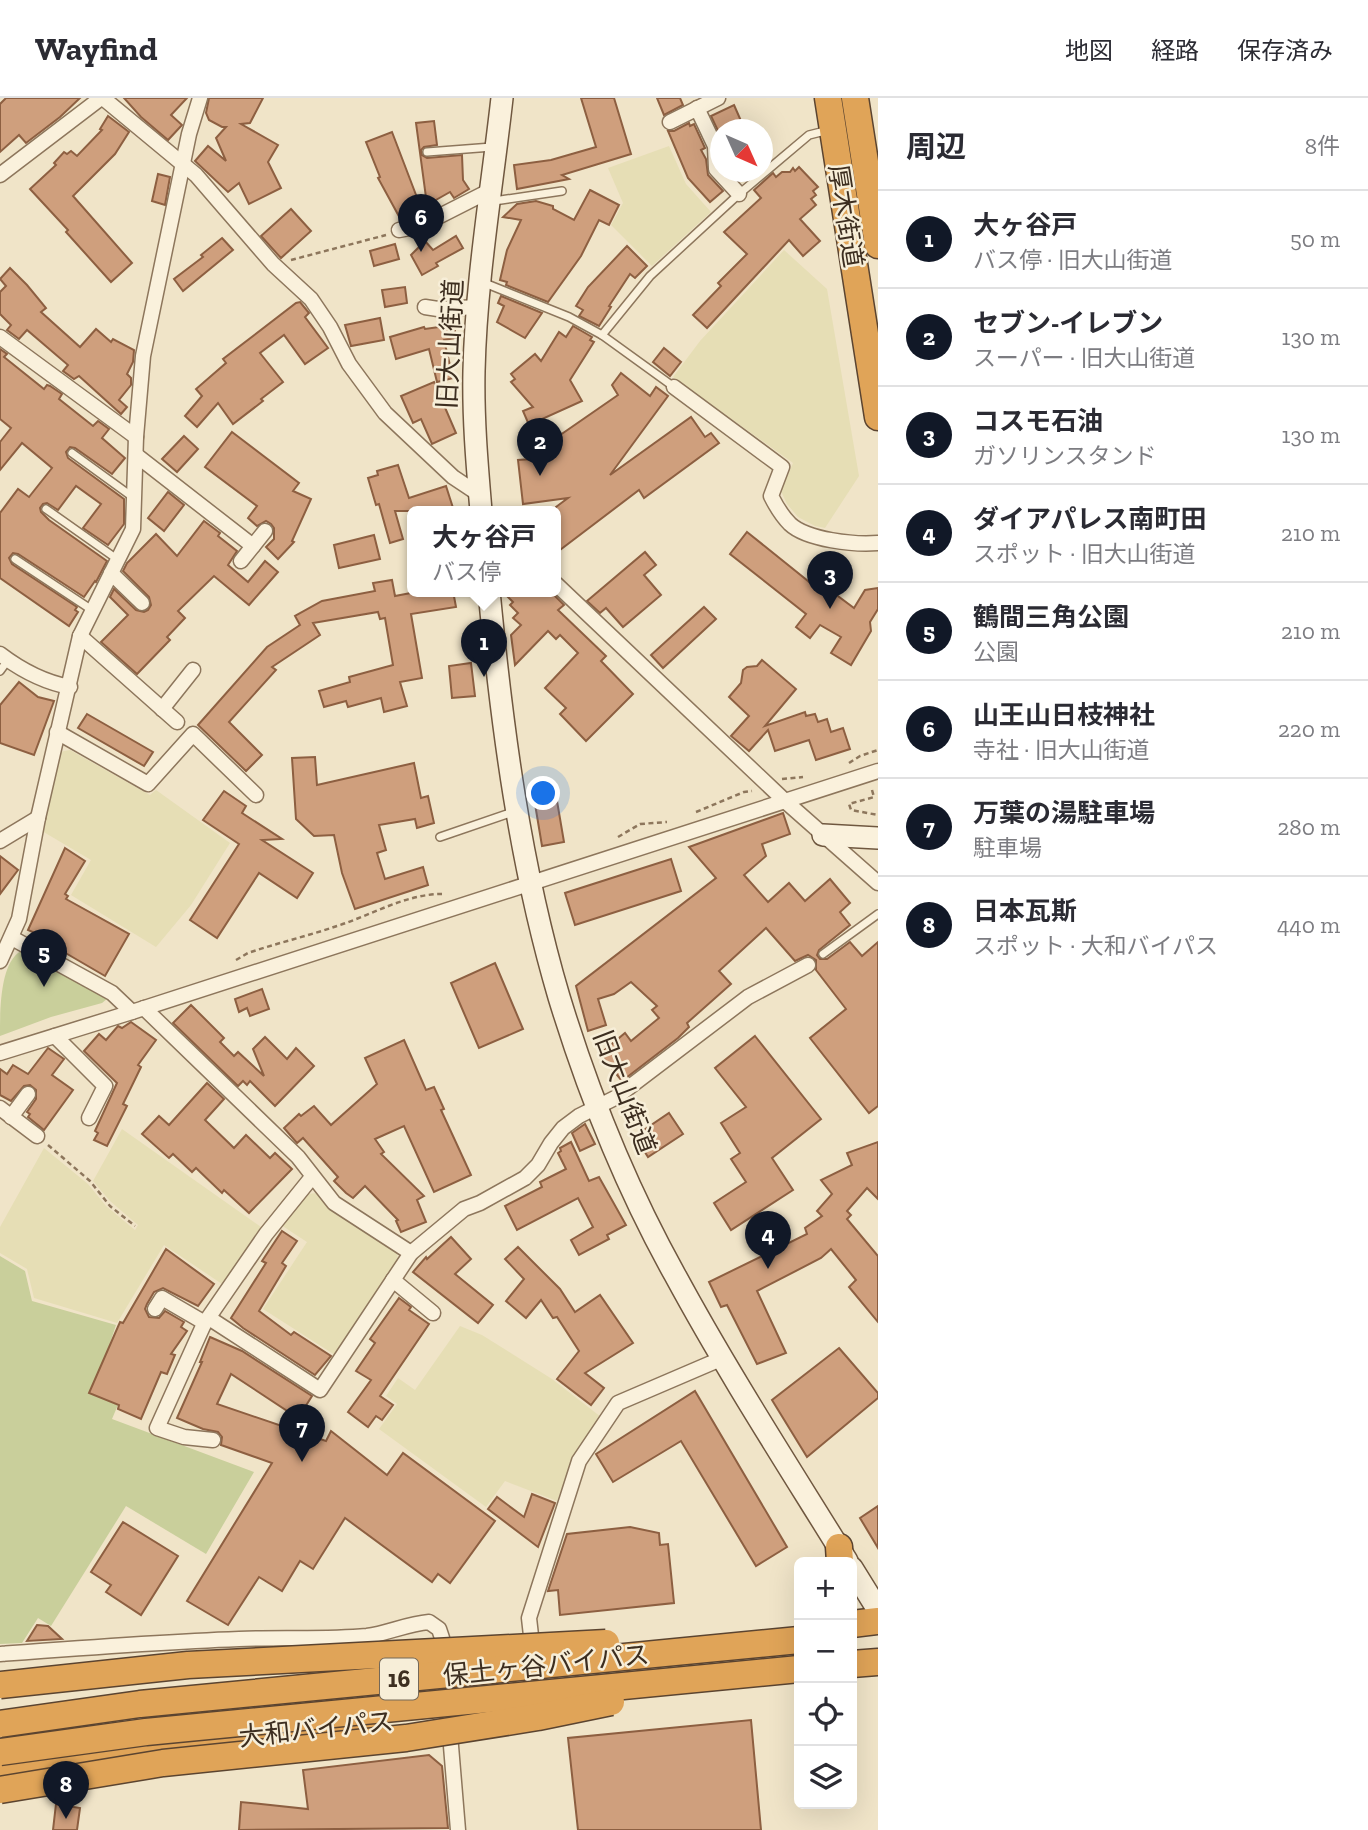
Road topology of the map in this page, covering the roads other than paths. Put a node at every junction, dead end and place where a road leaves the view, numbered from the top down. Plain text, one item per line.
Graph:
1 (102, 98) edge
2 (200, 98) edge
3 (502, 98) edge
4 (718, 98) edge
5 (828, 98) edge
6 (855, 98) edge
7 (697, 108) junction
8 (670, 122) dead end
9 (833, 129) junction
10 (497, 146) junction
11 (427, 152) dead end
12 (183, 164) junction
13 (0, 176) edge
14 (562, 191) dead end
15 (739, 194) junction
16 (491, 196) junction
17 (399, 230) road end
18 (878, 245) edge
19 (481, 281) junction
20 (425, 307) dead end
21 (478, 307) junction
22 (602, 335) junction
23 (0, 337) edge
24 (674, 387) joint
25 (878, 417) edge
26 (136, 437) junction
27 (72, 453) dead end
28 (136, 455) junction
29 (134, 498) junction
30 (481, 503) edge
31 (46, 509) dead end
32 (265, 531) dead end
33 (878, 543) edge
34 (253, 546) junction
35 (15, 559) dead end
36 (241, 561) dead end
37 (115, 566) junction
38 (561, 589) edge
39 (490, 597) edge
40 (142, 603) dead end
41 (92, 611) junction
42 (80, 636) junction
43 (3, 662) edge
44 (193, 670) dead end
45 (69, 687) junction
46 (162, 709) junction
47 (177, 722) dead end
48 (57, 732) junction
49 (878, 771) edge
50 (256, 795) dead end
51 (785, 800) junction
52 (517, 811) junction
53 (38, 818) junction
54 (823, 835) junction
55 (440, 836) dead end
56 (878, 838) edge
57 (0, 841) edge
58 (878, 883) edge
59 (529, 884) junction
60 (878, 914) edge
61 (12, 939) junction
62 (823, 954) dead end
63 (0, 960) edge
64 (808, 965) dead end
65 (138, 1010) junction
66 (55, 1036) junction
67 (0, 1053) edge
68 (28, 1094) dead end
69 (598, 1108) junction
70 (6, 1112) edge
71 (89, 1118) dead end
72 (37, 1136) road end
73 (312, 1177) junction
74 (411, 1253) junction
75 (393, 1280) junction
76 (155, 1309) dead end
77 (433, 1313) dead end
78 (207, 1320) junction
79 (723, 1358) junction
80 (213, 1440) dead end
81 (843, 1557) edge
82 (857, 1578) edge
83 (878, 1610) edge
84 (878, 1621) edge
85 (857, 1623) edge
86 (878, 1633) edge
87 (857, 1635) edge
88 (794, 1637) edge
89 (794, 1637) edge
90 (794, 1638) edge
91 (0, 1654) edge
92 (534, 1658) junction
93 (878, 1662) edge
94 (857, 1664) edge
95 (445, 1668) junction
96 (794, 1669) edge
97 (878, 1673) edge
98 (746, 1674) junction
99 (857, 1675) edge
100 (794, 1680) edge
101 (0, 1685) edge
102 (3, 1715) edge
103 (449, 1715) junction
104 (0, 1752) edge
105 (0, 1765) edge
106 (0, 1790) edge
107 (458, 1830) edge

1 - 12 street
1 - 13 street
2 - 12 street
3 - 10 street, 旧大山街道
4 - 7 street
5 - 9 highway, 厚木街道
6 - 18 highway, 厚木街道
7 - 8 street
7 - 15 street
9 - 15 lane
9 - 25 highway, 厚木街道
10 - 11 lane
10 - 16 street, 旧大山街道
12 - 26 street
12 - 30 street
14 - 16 lane
15 - 22 lane
16 - 17 street
16 - 19 street, 旧大山街道
19 - 21 street, 旧大山街道
19 - 22 lane
20 - 21 street
21 - 30 street, 旧大山街道
22 - 24 lane
23 - 26 street
24 - 33 street
26 - 28 street
27 - 29 lane
28 - 29 street
28 - 34 street
29 - 37 street
31 - 37 lane
32 - 34 street
34 - 36 street
35 - 41 lane
37 - 40 street
37 - 41 street
38 - 51 street
39 - 52 street, 旧大山街道
41 - 42 street
42 - 45 street
42 - 46 street
43 - 45 street
44 - 46 street
45 - 48 street
46 - 47 street
48 - 50 street
48 - 53 street
49 - 51 street
51 - 54 street
51 - 59 street
52 - 55 lane
52 - 59 street, 旧大山街道
53 - 57 street
53 - 61 street
54 - 56 street
54 - 58 street
59 - 65 street
59 - 69 street, 旧大山街道
60 - 62 lane
61 - 63 street
61 - 65 street
64 - 69 street
65 - 66 street
65 - 73 street
66 - 67 street
66 - 71 street
68 - 70 street
69 - 74 street
69 - 79 street, 旧大山街道
70 - 72 street
73 - 74 street
73 - 78 street
74 - 75 street
75 - 77 street
75 - 78 street
76 - 78 street
78 - 80 street
79 - 81 street, 旧大山街道
79 - 92 street
82 - 83 street, 旧大山街道
84 - 85 highway
86 - 87 highway
88 - 92 highway, 大和バイパス / 16
89 - 101 highway, bridge
90 - 102 highway, 保土ヶ谷バイパス / 16, bridge
91 - 95 street
92 - 95 highway, 大和バイパス / 16
93 - 94 highway
95 - 102 highway, 大和バイパス / 16
95 - 103 street
96 - 98 highway, 保土ヶ谷バイパス / 16, bridge
97 - 99 highway
98 - 104 highway, 保土ヶ谷バイパス / 16, bridge
98 - 106 highway, bridge
100 - 103 highway, 大和バイパス / 16
103 - 105 highway, 大和バイパス / 16
103 - 107 street

